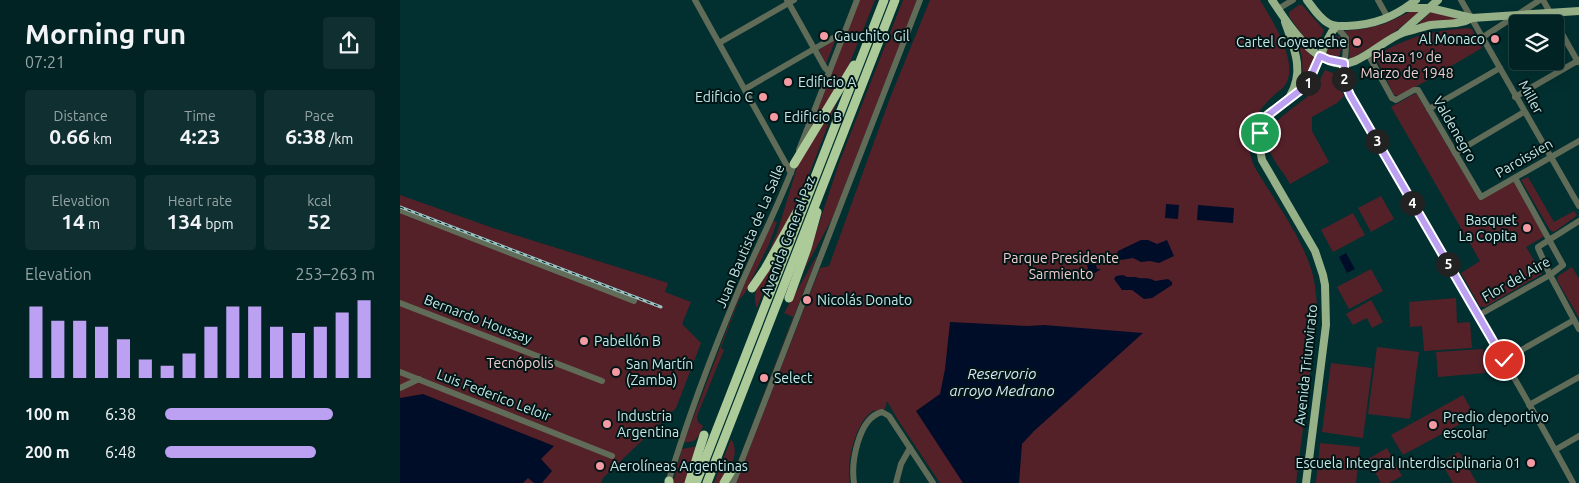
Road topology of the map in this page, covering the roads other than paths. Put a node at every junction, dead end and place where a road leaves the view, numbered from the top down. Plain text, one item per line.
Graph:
1 (695, 0) edge
2 (857, 0) edge
3 (884, 0) edge
4 (895, 0) edge
5 (920, 0) edge
6 (1272, 0) edge
7 (1293, 0) edge
8 (1307, 0) edge
9 (1378, 0) edge
10 (1416, 0) edge
11 (1438, 0) edge
12 (1462, 0) edge
13 (1542, 0) edge
14 (790, 1) edge
15 (1406, 8) junction
16 (1430, 8) junction
17 (1579, 11) edge
18 (1280, 12) junction
19 (1550, 13) junction
20 (1517, 15) joint
21 (1509, 16) edge
22 (1388, 18) junction
23 (1472, 18) junction
24 (1509, 20) edge
25 (1336, 26) junction
26 (845, 31) junction
27 (1399, 34) junction
28 (870, 36) junction
29 (1483, 37) junction
30 (719, 43) junction
31 (814, 49) junction
32 (1368, 54) junction
33 (1320, 56) junction
34 (1578, 61) edge
35 (1344, 63) junction
36 (1500, 68) junction
37 (829, 72) junction
38 (745, 89) junction
39 (1515, 97) junction
40 (1289, 98) junction
41 (1430, 109) junction
42 (1524, 112) junction
43 (1579, 141) edge
44 (1455, 153) junction
45 (1551, 157) junction
46 (792, 168) junction
47 (1515, 178) junction
48 (809, 192) junction
49 (820, 192) junction
50 (1480, 197) joint
51 (1579, 206) edge
52 (400, 210) edge
53 (1579, 221) edge
54 (1550, 239) junction
55 (1550, 275) junction
56 (752, 288) dead end
57 (789, 298) dead end
58 (634, 301) dead end
59 (400, 303) edge
60 (1478, 315) junction
61 (1574, 320) junction
62 (1579, 329) edge
63 (1504, 360) junction
64 (400, 372) edge
65 (1579, 377) edge
66 (419, 379) junction
67 (602, 381) dead end
68 (400, 388) edge
69 (1529, 405) junction
70 (704, 435) dead end
71 (1579, 436) edge
72 (910, 448) junction
73 (1555, 450) junction
74 (612, 456) dead end
75 (731, 471) dead end
76 (669, 482) edge
77 (689, 483) edge
78 (696, 483) edge
79 (707, 483) edge
80 (724, 483) edge
81 (733, 483) edge
82 (854, 483) edge
83 (896, 483) edge
84 (933, 483) edge
85 (1306, 483) edge
86 (1573, 483) edge

1 - 30 street
2 - 26 street, Juan Bautista de La Salle
3 - 28 highway, Avenida General Paz
4 - 49 highway, Avenida General Paz
5 - 81 street
6 - 18 main road
7 - 18 street
8 - 25 main road
9 - 22 street
10 - 15 main road
11 - 16 main road
12 - 23 street, Miller
13 - 19 street
13 - 20 street
14 - 30 street
14 - 31 street
15 - 16 main road
15 - 22 main road
16 - 23 main road
16 - 27 main road
17 - 19 main road
18 - 33 main road
18 - 40 main road, Avenida Triunvirato
19 - 20 main road
19 - 34 street
21 - 23 main road
22 - 25 main road
23 - 27 main road
23 - 29 street, Miller
24 - 29 street
25 - 33 main road, Avenida Triunvirato
25 - 35 street
26 - 31 street
26 - 37 street, Juan Bautista de La Salle
27 - 32 main road
28 - 46 highway
28 - 48 highway, Avenida General Paz
29 - 36 street, Miller
30 - 38 street
31 - 37 street
31 - 38 street
32 - 35 main road
32 - 41 street, Valdenegro
33 - 35 main road
33 - 40 main road, Avenida Triunvirato
34 - 39 street
35 - 60 street
36 - 39 street, Miller
36 - 41 street
37 - 46 street, Juan Bautista de La Salle
38 - 46 street
39 - 42 street, Miller
40 - 85 main road, Avenida Triunvirato
41 - 44 street, Valdenegro
42 - 44 street
42 - 45 street, Miller
43 - 45 street, Paroissien
44 - 50 street, Valdenegro
45 - 47 street, Paroissien
45 - 51 street, Miller
46 - 76 street, Juan Bautista de La Salle
47 - 50 street, Paroissien
47 - 54 street
48 - 56 highway
48 - 78 highway, Avenida General Paz
49 - 57 highway
49 - 79 highway, Avenida General Paz
52 - 58 street
53 - 54 street
54 - 55 street
54 - 55 street, Flor del Aire
55 - 60 street, Flor del Aire
55 - 61 street
59 - 67 street, Bernardo Houssay
60 - 63 street
61 - 62 street
61 - 63 street
63 - 69 street
64 - 66 street, Luis Federico Leloir
65 - 69 street
66 - 68 street
66 - 74 street, Luis Federico Leloir
69 - 73 street
70 - 77 highway
71 - 73 street
72 - 82 street
72 - 83 street
72 - 84 street
73 - 86 street
75 - 80 highway

